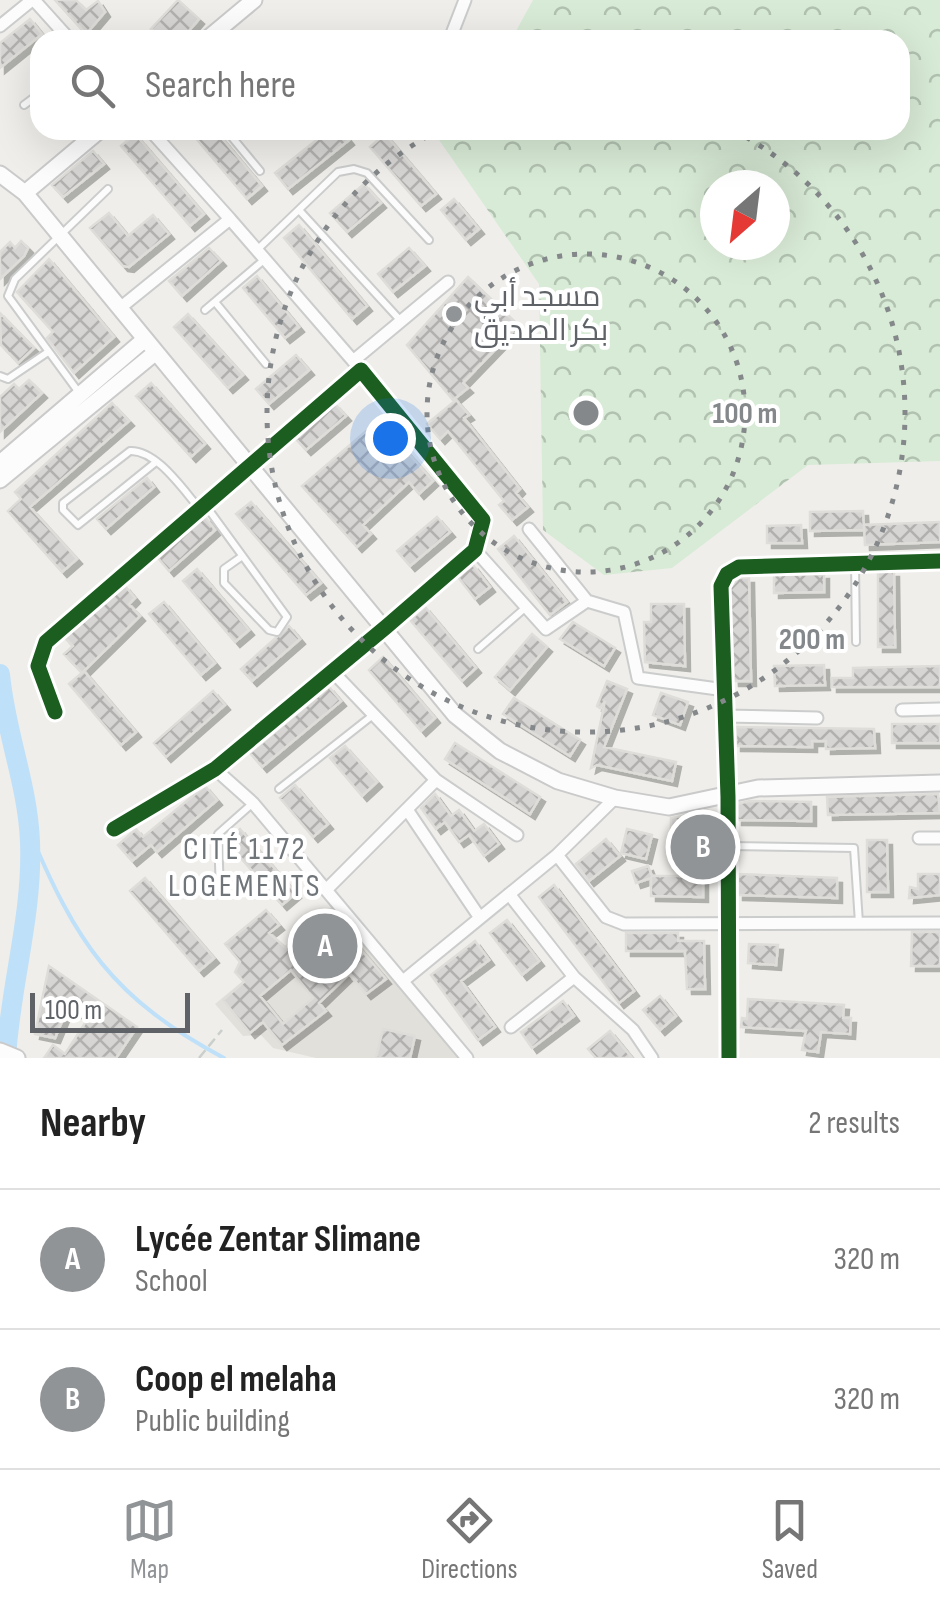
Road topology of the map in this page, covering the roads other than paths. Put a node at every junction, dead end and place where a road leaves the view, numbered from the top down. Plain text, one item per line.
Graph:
1 (33, 0) edge
2 (254, 0) edge
3 (465, 0) edge
4 (0, 26) edge
5 (61, 30) edge
6 (218, 30) edge
7 (453, 30) edge
8 (30, 100) edge
9 (24, 105) dead end
10 (88, 140) edge
11 (159, 140) edge
12 (234, 140) edge
13 (260, 171) dead end
14 (0, 174) edge
15 (108, 189) dead end
16 (24, 193) junction
17 (299, 210) junction
18 (230, 219) junction
19 (62, 238) junction
20 (429, 240) dead end
21 (262, 253) junction
22 (448, 282) dead end
23 (12, 287) junction
24 (0, 294) edge
25 (215, 302) junction
26 (120, 308) junction
27 (205, 310) dead end
28 (401, 321) junction
29 (145, 339) junction
30 (48, 352) junction
31 (156, 352) junction
32 (266, 364) dead end
33 (357, 366) junction
34 (0, 376) edge
35 (80, 394) junction
36 (9, 461) edge
37 (156, 462) junction
38 (251, 465) junction
39 (0, 480) edge
40 (202, 507) junction
41 (529, 529) dead end
42 (475, 550) junction
43 (241, 557) junction
44 (940, 561) edge
45 (856, 564) junction
46 (587, 601) junction
47 (525, 608) junction
48 (386, 627) junction
49 (856, 642) dead end
50 (478, 648) dead end
51 (333, 672) junction
52 (725, 690) junction
53 (940, 709) edge
54 (902, 710) dead end
55 (55, 712) dead end
56 (374, 715) junction
57 (726, 716) junction
58 (818, 718) dead end
59 (216, 769) junction
60 (436, 780) junction
61 (940, 784) edge
62 (279, 789) dead end
63 (728, 796) junction
64 (615, 798) junction
65 (252, 803) junction
66 (408, 811) junction
67 (114, 829) dead end
68 (517, 834) dead end
69 (919, 838) dead end
70 (940, 838) edge
71 (728, 846) junction
72 (557, 854) junction
73 (327, 888) junction
74 (220, 894) dead end
75 (509, 894) junction
76 (480, 918) junction
77 (940, 923) edge
78 (859, 924) junction
79 (728, 926) junction
80 (574, 977) junction
81 (403, 981) junction
82 (511, 1026) dead end
83 (0, 1051) edge
84 (17, 1058) edge
85 (467, 1058) edge
86 (652, 1058) edge
87 (728, 1058) edge

1 - 4 street
1 - 5 street
2 - 6 main road
3 - 7 street
8 - 9 lane
10 - 16 main road
11 - 18 street
12 - 13 lane
14 - 16 main road
15 - 19 lane
16 - 19 main road
17 - 20 lane
17 - 21 lane
17 - 28 lane
18 - 21 street
18 - 26 street
19 - 23 lane
19 - 26 main road
21 - 25 lane
21 - 33 street
22 - 28 street
23 - 24 lane
23 - 30 lane
25 - 27 lane
25 - 32 lane
26 - 29 main road
28 - 33 street
29 - 31 main road
29 - 35 main road
30 - 34 lane
30 - 35 lane
31 - 36 main road
31 - 38 main road
33 - 38 street
33 - 42 street
35 - 36 main road
36 - 39 main road
37 - 37 lane
37 - 40 lane
38 - 40 street
38 - 48 main road
40 - 43 lane
40 - 55 street
41 - 46 street
42 - 47 street
42 - 48 street
43 - 43 lane
44 - 45 street
45 - 49 lane
45 - 52 street
46 - 47 street
46 - 52 street
47 - 50 lane
48 - 51 street
48 - 64 main road
51 - 56 street
51 - 59 street
52 - 57 street
53 - 54 street
56 - 60 street
56 - 62 lane
57 - 58 street
57 - 63 street
59 - 65 street
59 - 67 street
60 - 66 street
60 - 68 street
61 - 63 main road
63 - 64 main road
63 - 71 street
64 - 72 street
65 - 73 street
65 - 74 lane
66 - 73 street
66 - 76 street
69 - 70 street
71 - 78 lane
71 - 79 street
72 - 75 street
72 - 79 street
73 - 81 street
75 - 76 street
75 - 80 street
76 - 81 street
77 - 78 street
78 - 79 street
79 - 87 street
80 - 82 street
80 - 86 street
81 - 85 street
83 - 84 main road

